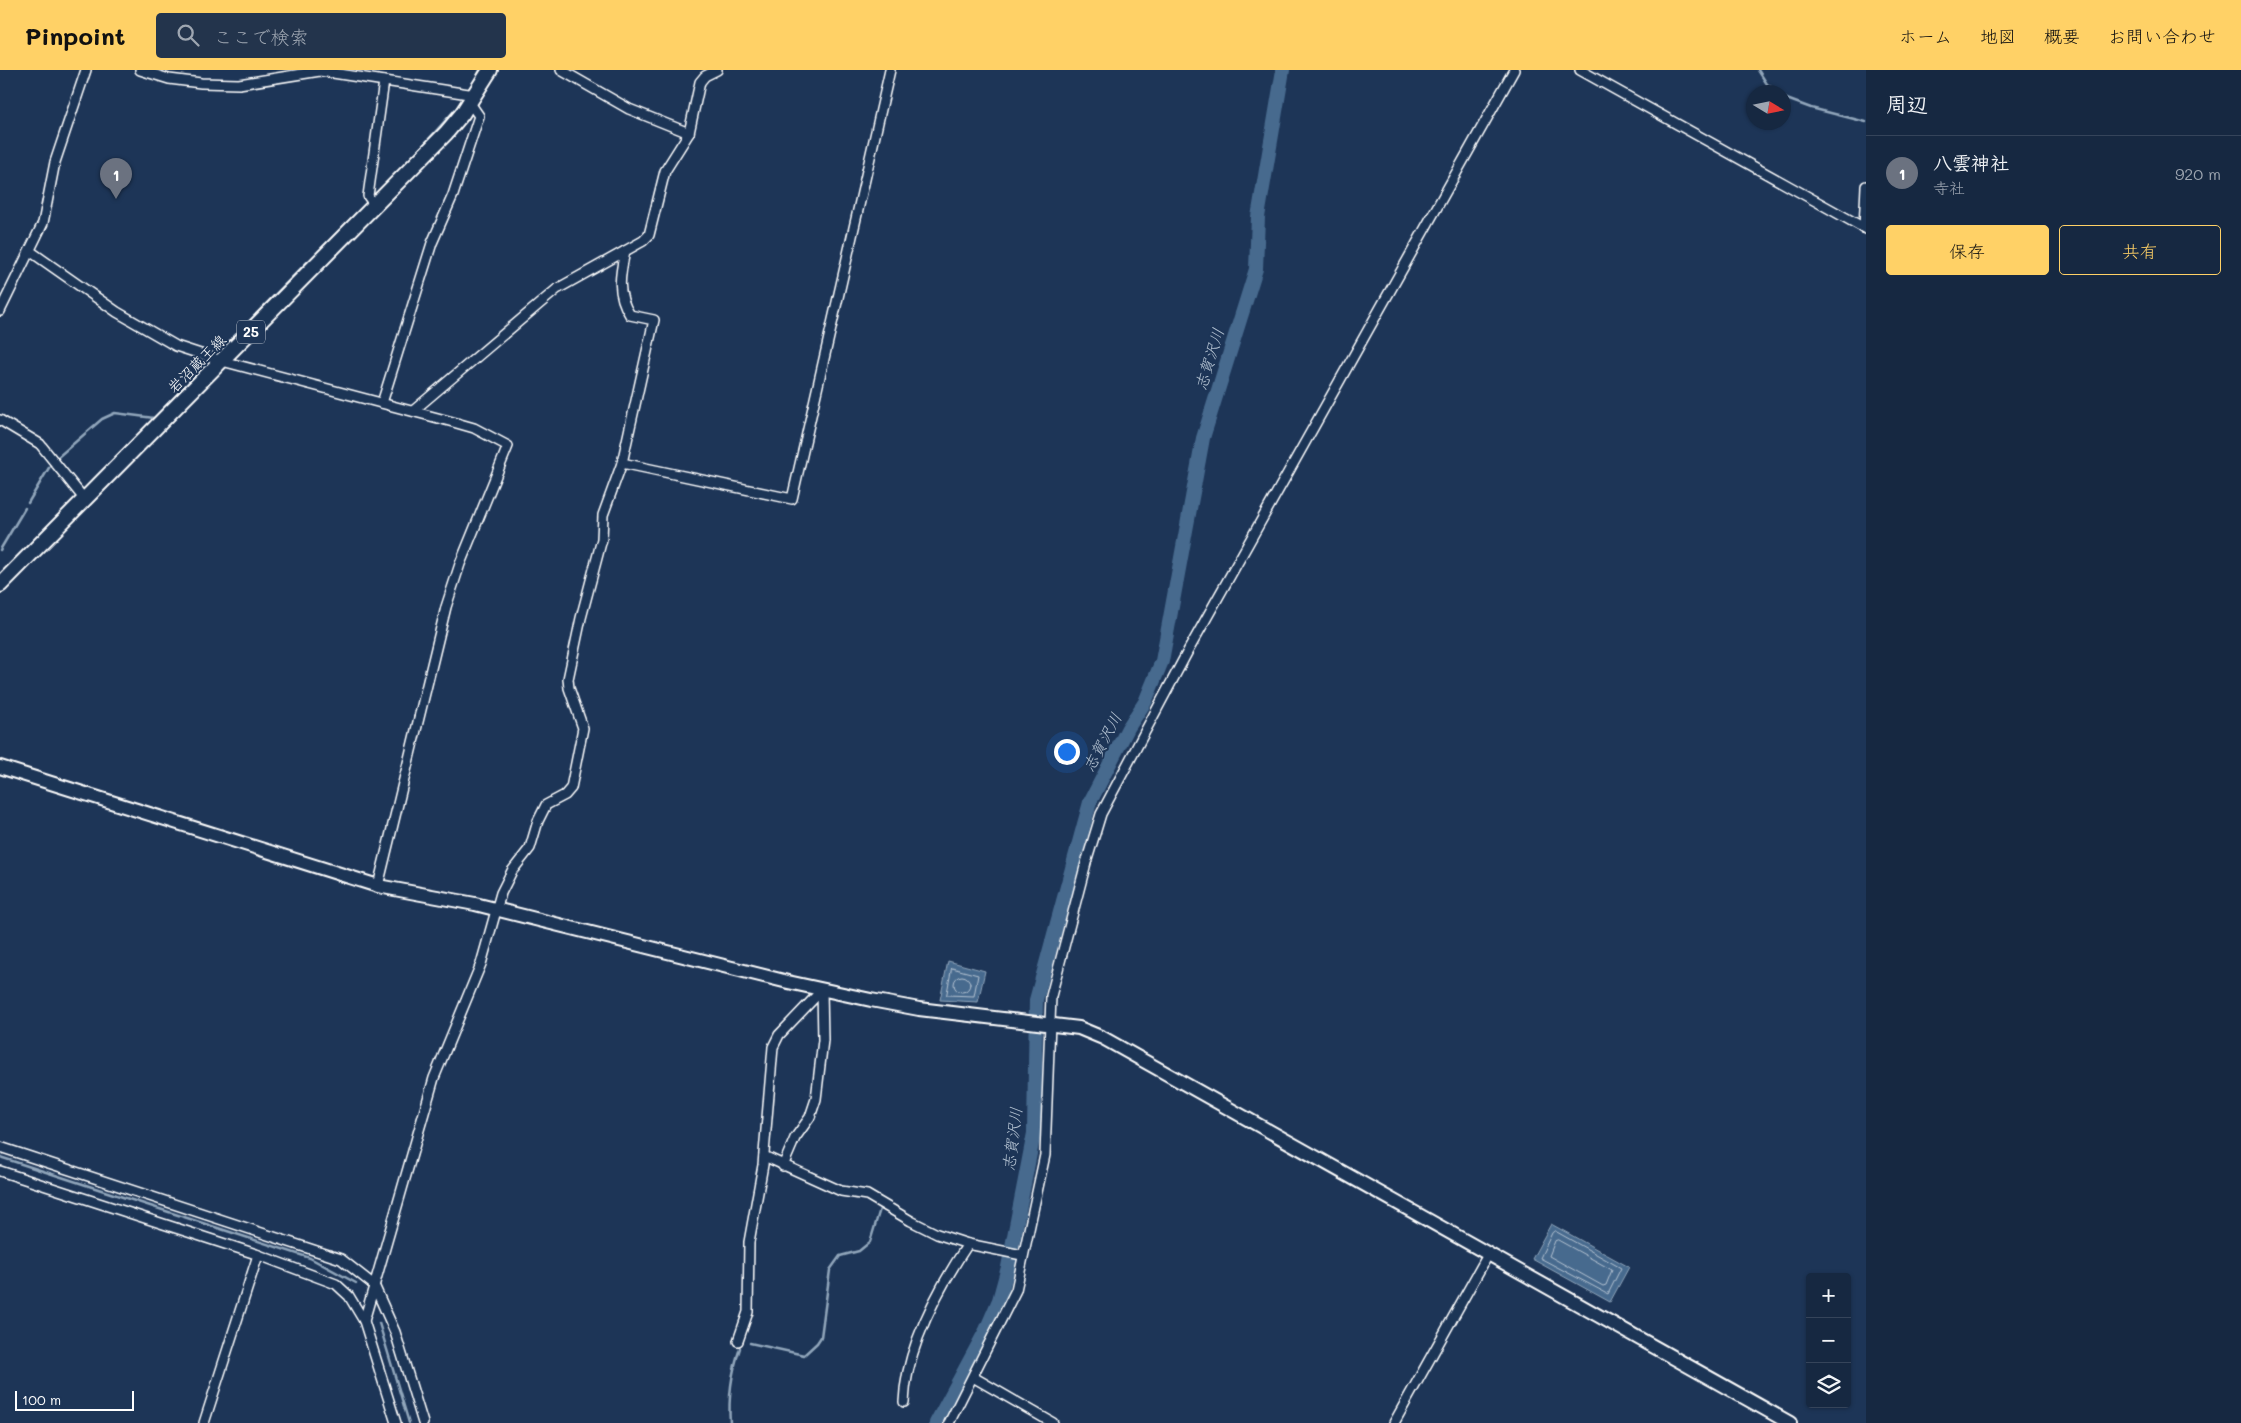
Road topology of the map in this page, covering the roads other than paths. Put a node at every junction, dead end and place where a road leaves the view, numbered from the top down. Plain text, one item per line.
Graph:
1 (86, 70) edge
2 (140, 70) edge
3 (490, 70) edge
4 (561, 70) edge
5 (717, 70) edge
6 (890, 70) edge
7 (1514, 70) edge
8 (1580, 70) edge
9 (307, 72) edge
10 (384, 81) junction
11 (472, 99) junction
12 (689, 133) junction
13 (1866, 186) edge
14 (375, 206) junction
15 (1865, 229) edge
16 (30, 251) junction
17 (625, 251) junction
18 (0, 311) edge
19 (222, 361) junction
20 (382, 403) junction
21 (413, 411) junction
22 (0, 420) edge
23 (622, 463) junction
24 (86, 500) junction
25 (0, 585) edge
26 (0, 767) edge
27 (378, 886) junction
28 (495, 909) junction
29 (822, 990) junction
30 (1047, 1023) junction
31 (0, 1147) edge
32 (764, 1156) junction
33 (783, 1166) junction
34 (0, 1171) edge
35 (968, 1244) junction
36 (1489, 1253) junction
37 (258, 1255) junction
38 (1022, 1255) junction
39 (374, 1285) junction
40 (364, 1321) junction
41 (738, 1342) dead end
42 (973, 1377) junction
43 (904, 1402) dead end
44 (204, 1423) edge
45 (396, 1423) edge
46 (423, 1423) edge
47 (949, 1423) edge
48 (1053, 1423) edge
49 (1394, 1423) edge
50 (1790, 1423) edge

1 - 16 street
2 - 9 street
3 - 11 main road, 岩沼蔵王線 / 25
4 - 12 street
5 - 12 street
6 - 23 street
7 - 30 street
8 - 15 street
9 - 10 street
10 - 11 street
10 - 14 street
11 - 14 main road, 岩沼蔵王線 / 25
11 - 20 street
12 - 17 street
13 - 15 street
14 - 19 main road, 岩沼蔵王線 / 25
16 - 18 street
16 - 19 street
17 - 21 street
17 - 23 street
19 - 20 street
19 - 24 main road, 岩沼蔵王線 / 25
20 - 21 street
21 - 27 street
22 - 24 street
23 - 28 street
24 - 25 main road, 岩沼蔵王線 / 25
26 - 27 street
27 - 28 street
28 - 29 street
28 - 39 street
29 - 30 street
29 - 32 street
29 - 33 street
30 - 36 street
30 - 38 street
31 - 39 street
32 - 33 street
32 - 41 street
33 - 35 street
34 - 37 street
35 - 38 street
35 - 43 street
36 - 49 street
36 - 50 street
37 - 40 street
37 - 44 street
38 - 42 street
39 - 40 street
39 - 46 street
40 - 45 street
42 - 47 street
42 - 48 street

